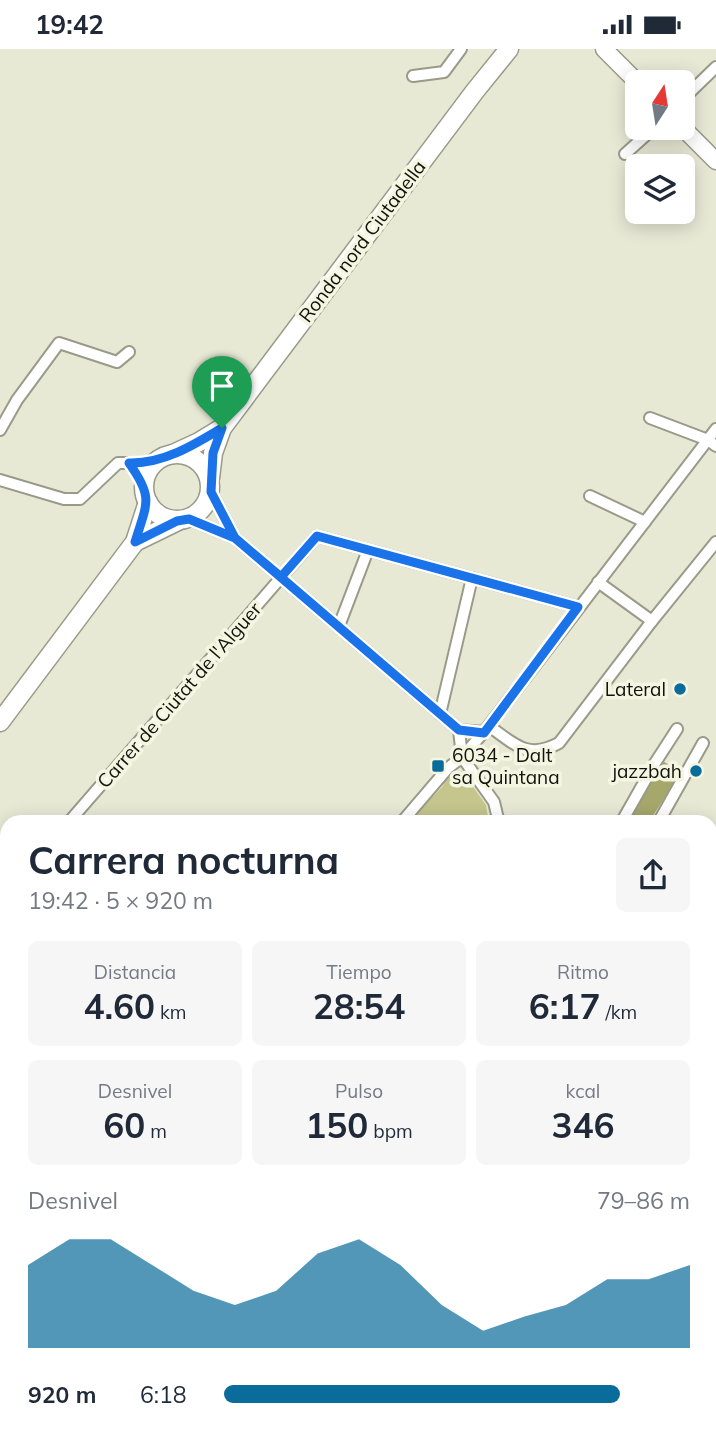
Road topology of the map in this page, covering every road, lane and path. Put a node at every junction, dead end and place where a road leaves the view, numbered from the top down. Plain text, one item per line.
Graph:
1 (461, 49) edge
2 (604, 49) edge
3 (506, 51) edge
4 (716, 67) edge
5 (626, 70) edge
6 (413, 76) dead end
7 (695, 87) edge
8 (640, 140) edge
9 (695, 140) edge
10 (625, 154) dead end
11 (716, 161) edge
12 (129, 352) dead end
13 (650, 418) dead end
14 (222, 428) junction
15 (716, 429) edge
16 (0, 430) edge
17 (712, 443) edge
18 (166, 456) junction
19 (129, 463) junction
20 (0, 480) edge
21 (144, 484) junction
22 (211, 485) junction
23 (590, 496) dead end
24 (148, 502) junction
25 (183, 520) junction
26 (645, 522) junction
27 (235, 538) junction
28 (135, 542) junction
29 (713, 546) edge
30 (368, 550) junction
31 (281, 577) junction
32 (472, 578) junction
33 (598, 582) junction
34 (578, 607) junction
35 (652, 621) junction
36 (339, 626) junction
37 (440, 714) junction
38 (0, 722) edge
39 (487, 729) junction
40 (677, 729) dead end
41 (459, 730) junction
42 (703, 743) dead end
43 (462, 757) junction
44 (75, 815) edge
45 (408, 815) edge
46 (497, 815) edge
47 (625, 815) edge
48 (662, 815) edge

1 - 6 street
2 - 5 street
3 - 14 main road, Ronda nord Ciutadella
4 - 7 street
8 - 10 street
9 - 11 street
12 - 16 street
13 - 17 street
14 - 18 main road, Ronda nord Ciutadella
14 - 22 main road, Ronda nord Ciutadella
15 - 17 street
17 - 26 street
18 - 19 street
18 - 21 main road
18 - 22 main road
19 - 20 street
19 - 21 street
21 - 24 main road
22 - 25 main road
22 - 27 street
23 - 26 street
24 - 25 main road
24 - 28 main road
25 - 27 street
25 - 28 main road
26 - 33 street
27 - 31 street
28 - 38 main road
29 - 35 street
30 - 31 street, Carrer de Ciutat de l'Alguer
30 - 32 street
30 - 36 street
31 - 36 street
31 - 44 street, Carrer de Ciutat de l'Alguer
32 - 34 street
32 - 37 street
33 - 34 street
33 - 35 street
34 - 39 street
35 - 39 street
36 - 37 street
37 - 41 street
39 - 41 street
39 - 43 street
40 - 47 street
41 - 43 street
42 - 48 street
43 - 45 street
43 - 46 street

